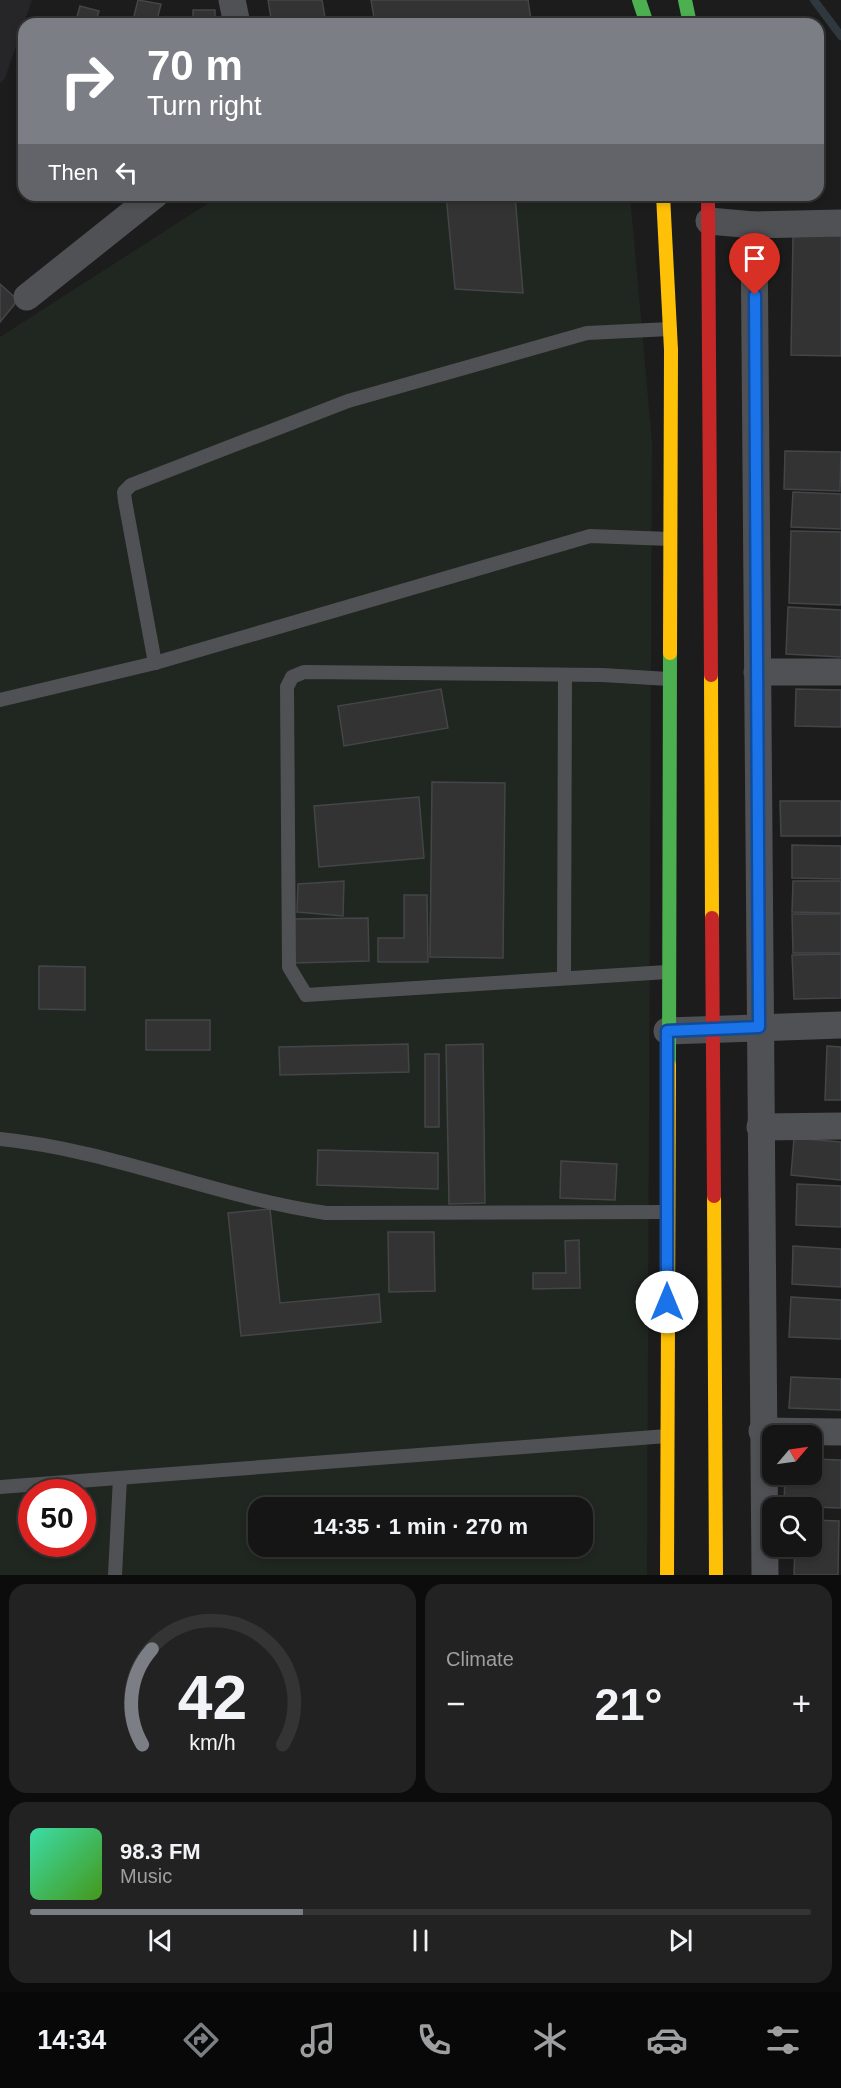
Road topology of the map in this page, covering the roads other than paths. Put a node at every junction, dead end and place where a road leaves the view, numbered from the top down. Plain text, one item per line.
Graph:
1 (232, 0) edge
2 (639, 0) edge
3 (685, 0) edge
4 (236, 18) edge
5 (645, 18) edge
6 (689, 18) edge
7 (147, 201) edge
8 (663, 201) edge
9 (708, 208) edge
10 (841, 223) edge
11 (754, 225) junction
12 (27, 297) dead end
13 (670, 329) junction
14 (675, 538) junction
15 (155, 663) junction
16 (757, 672) junction
17 (841, 672) edge
18 (566, 675) junction
19 (669, 679) junction
20 (0, 700) edge
21 (673, 972) junction
22 (564, 978) junction
23 (841, 1025) edge
24 (759, 1027) junction
25 (713, 1029) junction
26 (667, 1031) junction
27 (841, 1126) edge
28 (760, 1128) junction
29 (0, 1139) edge
30 (667, 1212) junction
31 (762, 1431) edge
32 (822, 1432) edge
33 (841, 1432) edge
34 (667, 1436) junction
35 (120, 1478) junction
36 (763, 1485) edge
37 (0, 1487) edge
38 (115, 1575) edge
39 (667, 1575) edge
40 (716, 1575) edge
41 (765, 1575) edge

1 - 4 street
2 - 5 main road
3 - 6 main road
7 - 12 street
8 - 13 main road
9 - 11 street
9 - 25 main road
10 - 11 street
11 - 16 street
13 - 14 main road
13 - 15 lane
14 - 15 lane
14 - 19 main road
15 - 20 lane
16 - 17 street
16 - 24 street
18 - 19 lane
18 - 22 lane
18 - 22 lane
19 - 21 main road
21 - 22 lane
21 - 26 main road
23 - 24 street
24 - 25 street
24 - 28 street
25 - 26 street
25 - 40 main road
26 - 30 main road
27 - 28 street
28 - 31 street
29 - 30 lane
30 - 34 main road
32 - 33 street
34 - 35 lane
34 - 39 main road
35 - 37 lane
35 - 38 lane
36 - 41 street

